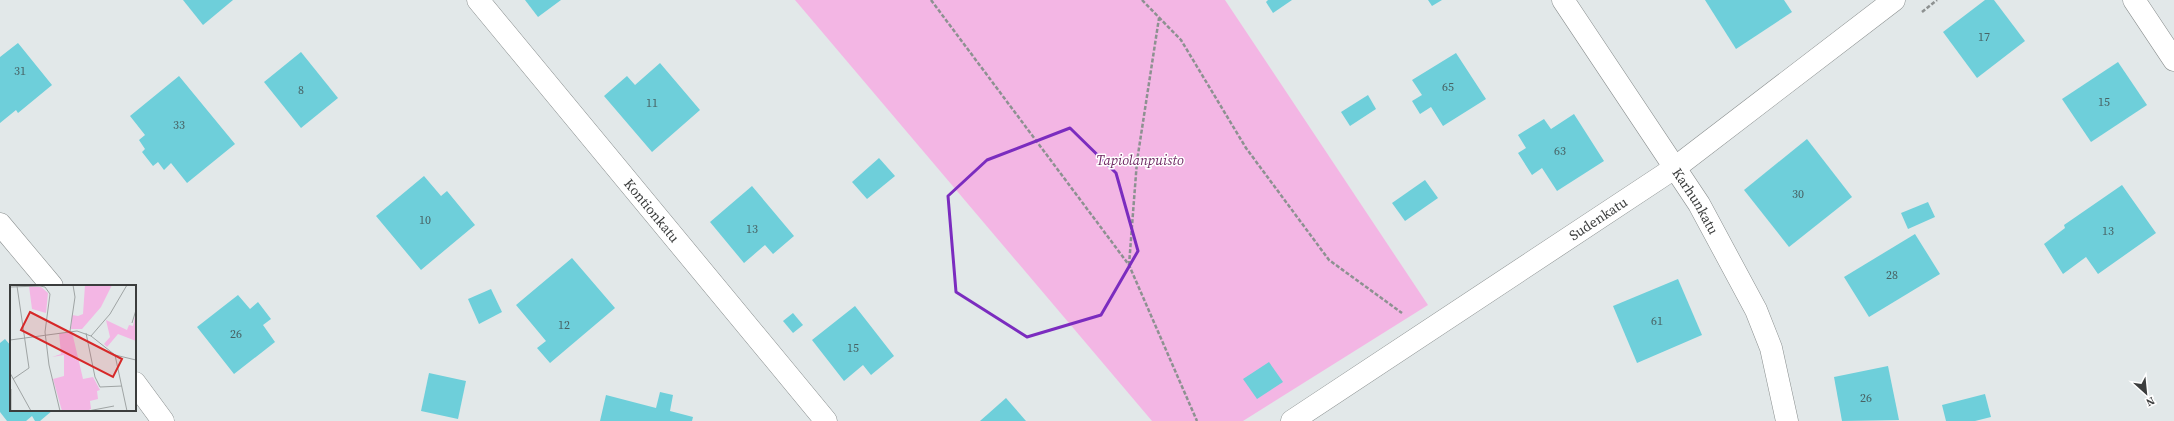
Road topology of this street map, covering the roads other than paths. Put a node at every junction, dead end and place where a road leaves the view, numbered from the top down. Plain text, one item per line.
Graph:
1 (478, 0) edge
2 (1563, 0) edge
3 (1894, 0) edge
4 (2134, 0) edge
5 (2174, 60) edge
6 (1676, 167) junction
7 (0, 224) edge
8 (51, 285) edge
9 (136, 384) edge
10 (163, 421) edge
11 (826, 421) edge
12 (1292, 421) edge
13 (1787, 421) edge

1 - 11 street, Kontionkatu
2 - 6 street, Karhunkatu
3 - 6 street, Sudenkatu
4 - 5 street
6 - 12 street, Sudenkatu
6 - 13 street, Karhunkatu
7 - 8 street
9 - 10 street

